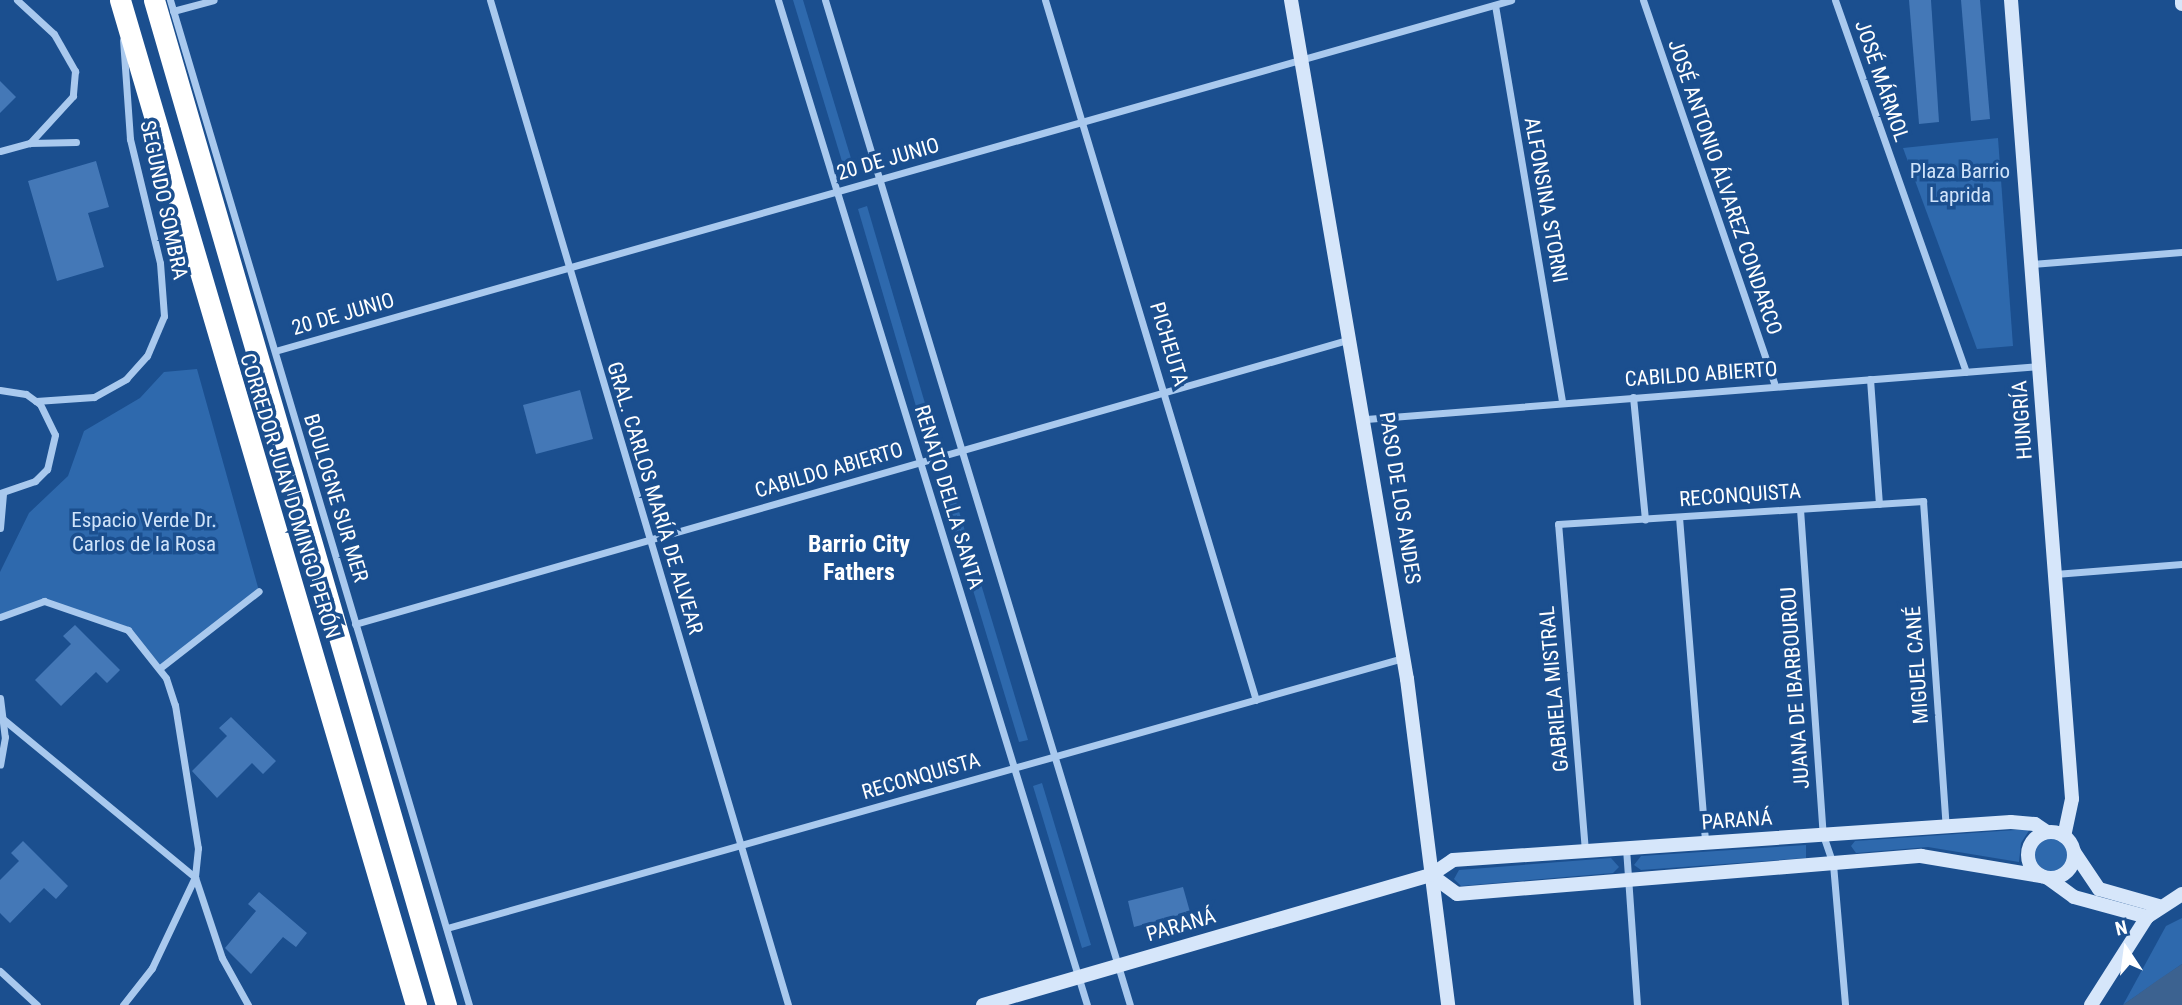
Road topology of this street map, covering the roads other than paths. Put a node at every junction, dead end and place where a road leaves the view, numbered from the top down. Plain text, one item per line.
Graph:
1 (17, 0) edge
2 (154, 0) edge
3 (170, 0) edge
4 (214, 0) edge
5 (490, 0) edge
6 (778, 0) edge
7 (825, 0) edge
8 (1045, 0) edge
9 (1291, 0) edge
10 (1511, 0) edge
11 (1643, 0) edge
12 (1835, 0) edge
13 (2011, 0) edge
14 (121, 2) edge
15 (1495, 5) junction
16 (173, 11) junction
17 (1303, 59) junction
18 (1082, 122) junction
19 (76, 142) dead end
20 (30, 143) junction
21 (0, 151) edge
22 (880, 179) junction
23 (836, 192) junction
24 (2182, 252) edge
25 (2032, 264) junction
26 (568, 268) junction
27 (1353, 339) junction
28 (275, 351) junction
29 (2040, 366) junction
30 (1966, 372) junction
31 (1870, 379) junction
32 (1775, 386) junction
33 (0, 390) edge
34 (1166, 392) junction
35 (1633, 397) junction
36 (36, 401) junction
37 (1562, 402) junction
38 (1366, 419) junction
39 (962, 450) junction
40 (920, 462) junction
41 (1, 493) edge
42 (1923, 501) joint
43 (1880, 504) junction
44 (1800, 509) junction
45 (1679, 517) junction
46 (1645, 519) junction
47 (1558, 524) joint
48 (0, 528) edge
49 (649, 540) junction
50 (2182, 564) edge
51 (2055, 574) junction
52 (259, 591) dead end
53 (0, 617) edge
54 (355, 624) junction
55 (1404, 658) junction
56 (160, 668) junction
57 (0, 698) edge
58 (1256, 699) junction
59 (4, 719) junction
60 (1058, 755) junction
61 (0, 765) edge
62 (1013, 768) junction
63 (1946, 827) junction
64 (2048, 832) junction
65 (1823, 835) junction
66 (2064, 836) junction
67 (1705, 843) junction
68 (741, 845) junction
69 (1626, 848) junction
70 (1585, 851) junction
71 (2074, 852) junction
72 (1833, 864) junction
73 (1430, 874) junction
74 (195, 877) junction
75 (2045, 877) junction
76 (1628, 880) junction
77 (2182, 894) edge
78 (2159, 906) junction
79 (2147, 916) junction
80 (447, 928) junction
81 (1118, 965) junction
82 (0, 971) edge
83 (1079, 977) junction
84 (37, 1005) edge
85 (123, 1005) edge
86 (248, 1005) edge
87 (416, 1005) edge
88 (446, 1005) edge
89 (469, 1005) edge
90 (788, 1005) edge
91 (983, 1005) edge
92 (1087, 1005) edge
93 (1130, 1005) edge
94 (1448, 1005) edge
95 (1637, 1005) edge
96 (1845, 1005) edge
97 (2091, 1005) edge

1 - 20 street
2 - 88 highway, CORREDOR JUAN DOMINGO PERÓN
3 - 16 street, BOULOGNE SUR MER
4 - 16 street
5 - 26 street, GRAL. CARLOS MARÍA DE ALVEAR
6 - 23 street, RENATO DELLA SANTA
7 - 22 street, RENATO DELLA SANTA
8 - 18 street, PICHEUTA
9 - 17 street, PASO DE LOS ANDES
10 - 15 street, 20 DE JUNIO
11 - 32 street, JOSÉ ANTONIO ÁLVAREZ CONDARCO
12 - 30 street, JOSÉ MÁRMOL
13 - 25 street, HUNGRÍA
14 - 36 street, SEGUNDO SOMBRA
14 - 87 highway, CORREDOR JUAN DOMINGO PERÓN
15 - 17 street, 20 DE JUNIO
15 - 37 street, ALFONSINA STORNI
16 - 28 street, BOULOGNE SUR MER
17 - 18 street, 20 DE JUNIO
17 - 27 street, PASO DE LOS ANDES
18 - 22 street, 20 DE JUNIO
18 - 34 street, PICHEUTA
19 - 20 street
20 - 21 street
22 - 23 street, 20 DE JUNIO
22 - 39 street, RENATO DELLA SANTA
23 - 26 street, 20 DE JUNIO
23 - 40 street, RENATO DELLA SANTA
24 - 25 street
25 - 29 street, HUNGRÍA
26 - 28 street, 20 DE JUNIO
26 - 49 street, GRAL. CARLOS MARÍA DE ALVEAR
27 - 34 street, CABILDO ABIERTO
27 - 38 street, PASO DE LOS ANDES
28 - 54 street, BOULOGNE SUR MER
29 - 30 street, CABILDO ABIERTO
29 - 51 street, HUNGRÍA
30 - 31 street, CABILDO ABIERTO
31 - 32 street, CABILDO ABIERTO
31 - 43 street
32 - 35 street, CABILDO ABIERTO
33 - 36 street
34 - 39 street, CABILDO ABIERTO
34 - 58 street, PICHEUTA
35 - 37 street, CABILDO ABIERTO
35 - 46 street
36 - 41 street
37 - 38 street, CABILDO ABIERTO
38 - 55 street, PASO DE LOS ANDES
39 - 40 street, CABILDO ABIERTO
39 - 60 street, RENATO DELLA SANTA
40 - 49 street, CABILDO ABIERTO
40 - 62 street, RENATO DELLA SANTA
41 - 48 street
42 - 43 street, RECONQUISTA
42 - 63 street, MIGUEL CANÉ
43 - 44 street, RECONQUISTA
44 - 45 street, RECONQUISTA
44 - 65 street, JUANA DE IBARBOUROU
45 - 46 street, RECONQUISTA
45 - 67 street
46 - 47 street, RECONQUISTA
47 - 70 street, GABRIELA MISTRAL
49 - 54 street, CABILDO ABIERTO
49 - 68 street, GRAL. CARLOS MARÍA DE ALVEAR
50 - 51 street
51 - 66 street, HUNGRÍA
52 - 56 street
53 - 56 street
54 - 80 street, BOULOGNE SUR MER
55 - 58 street, RECONQUISTA
55 - 73 street, PASO DE LOS ANDES
56 - 74 street
57 - 59 street
58 - 60 street, RECONQUISTA
59 - 61 street
59 - 74 street
60 - 62 street, RECONQUISTA
60 - 81 street, RENATO DELLA SANTA
62 - 68 street, RECONQUISTA
62 - 83 street, RENATO DELLA SANTA
63 - 64 street, PARANÁ
63 - 65 street, PARANÁ
64 - 66 street
64 - 75 street
65 - 67 street, PARANÁ
65 - 72 street, JUANA DE IBARBOUROU
66 - 71 street
67 - 69 street, PARANÁ
68 - 80 street, RECONQUISTA
68 - 90 street, GRAL. CARLOS MARÍA DE ALVEAR
69 - 70 street, PARANÁ
69 - 76 street
70 - 73 street, PARANÁ
71 - 75 street
71 - 78 street
72 - 75 street
72 - 76 street
72 - 96 street, JUANA DE IBARBOUROU
73 - 76 street
73 - 81 street, PARANÁ
73 - 94 street, PASO DE LOS ANDES
74 - 85 street
74 - 86 street
75 - 79 street
76 - 95 street
77 - 78 street
78 - 79 street
79 - 97 street
80 - 89 street, BOULOGNE SUR MER
81 - 83 street, PARANÁ
81 - 93 street, RENATO DELLA SANTA
82 - 84 street
83 - 91 street, PARANÁ
83 - 92 street, RENATO DELLA SANTA

